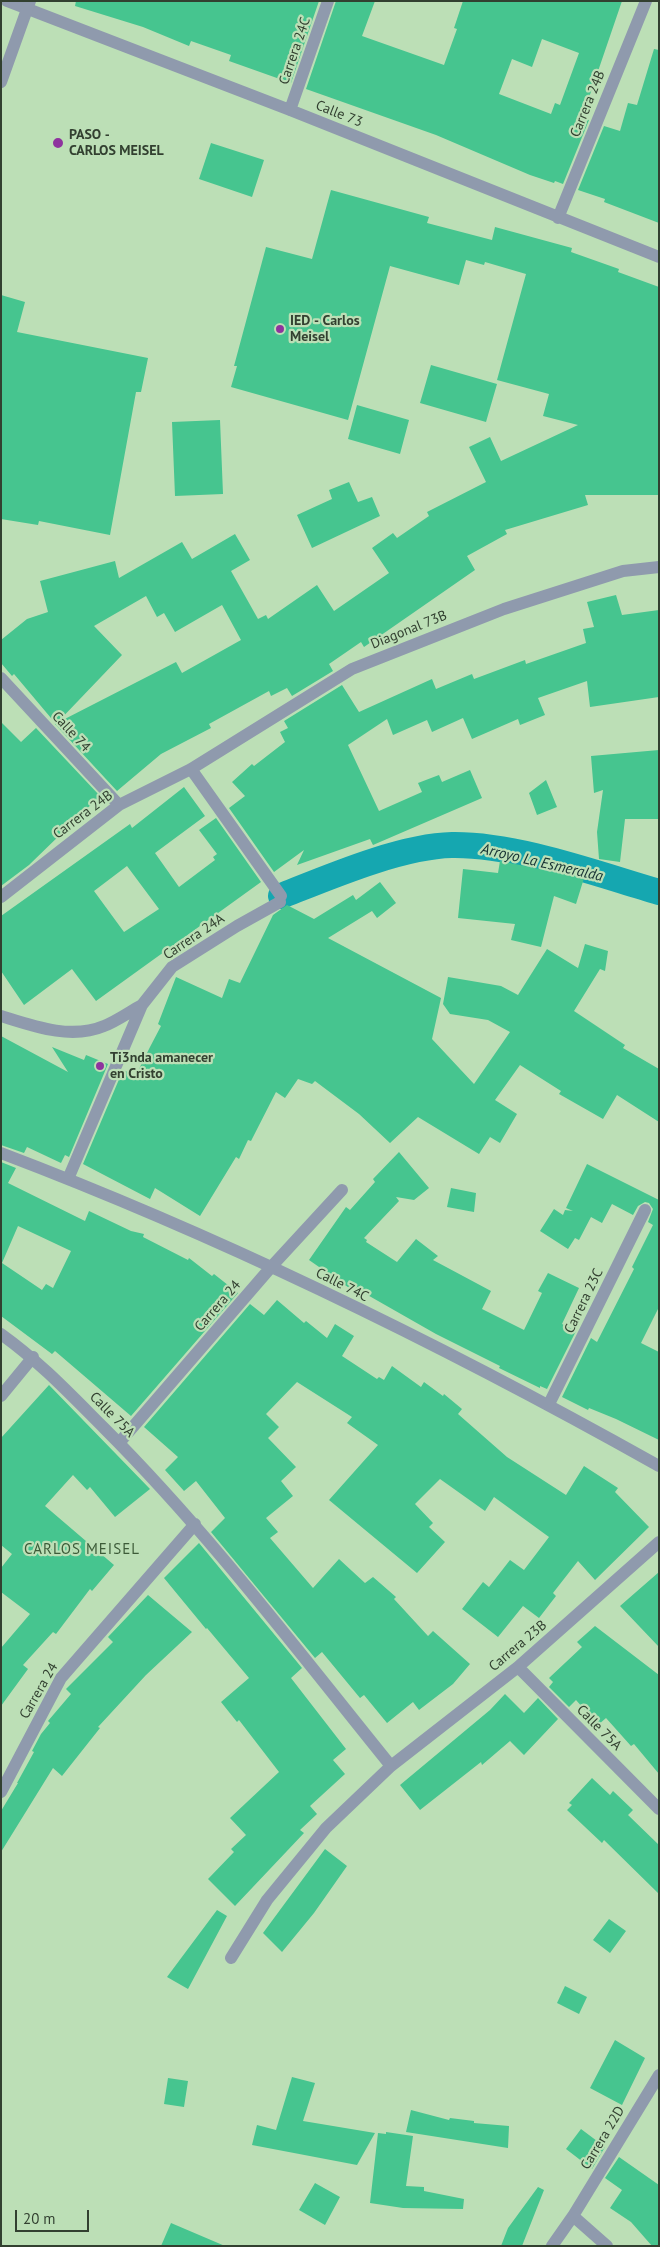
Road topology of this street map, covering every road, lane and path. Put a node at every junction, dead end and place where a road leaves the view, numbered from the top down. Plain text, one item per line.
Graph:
1 (7, 1) edge
2 (328, 1) edge
3 (646, 1) edge
4 (28, 5) edge
5 (1, 82) edge
6 (290, 110) junction
7 (558, 218) junction
8 (659, 257) edge
9 (659, 567) edge
10 (1, 678) edge
11 (191, 769) junction
12 (119, 805) junction
13 (1, 897) edge
14 (142, 1005) junction
15 (1, 1016) edge
16 (1, 1153) edge
17 (68, 1178) junction
18 (342, 1190) dead end
19 (645, 1210) dead end
20 (272, 1266) junction
21 (1, 1334) edge
22 (33, 1357) junction
23 (1, 1396) edge
24 (549, 1404) junction
25 (119, 1443) junction
26 (659, 1466) edge
27 (195, 1524) junction
28 (659, 1542) edge
29 (518, 1667) junction
30 (391, 1766) junction
31 (1, 1792) edge
32 (659, 1809) edge
33 (231, 1958) dead end
34 (659, 2075) edge
35 (573, 2216) junction
36 (552, 2246) edge
37 (607, 2246) edge

1 - 4 street, Calle 73
2 - 6 street, Carrera 24C
3 - 7 street, Carrera 24B
4 - 5 street
4 - 6 street, Calle 73
6 - 7 street, Calle 73
7 - 8 street, Calle 73
9 - 11 street, Diagonal 73B
10 - 12 street, Calle 74
11 - 12 street, Carrera 24B
11 - 14 street, Carrera 24A
12 - 13 street, Carrera 24B
14 - 15 street
14 - 17 street, Carrera 24A
16 - 17 street, Calle 74C
17 - 20 street, Calle 74C
18 - 20 street, Carrera 24
19 - 24 street, Carrera 23C
20 - 24 street, Calle 74C
20 - 25 street, Carrera 24
21 - 22 street, Calle 75A
22 - 23 street
22 - 25 street, Calle 75A
24 - 26 street, Calle 74C
25 - 27 street, Calle 75A
27 - 30 street
27 - 31 street, Carrera 24
28 - 29 street, Carrera 23B
29 - 30 street, Carrera 23B
29 - 32 street, Calle 75A
30 - 33 street, Carrera 23B
34 - 35 street, Carrera 22D
35 - 36 street, Carrera 22D
35 - 37 street

